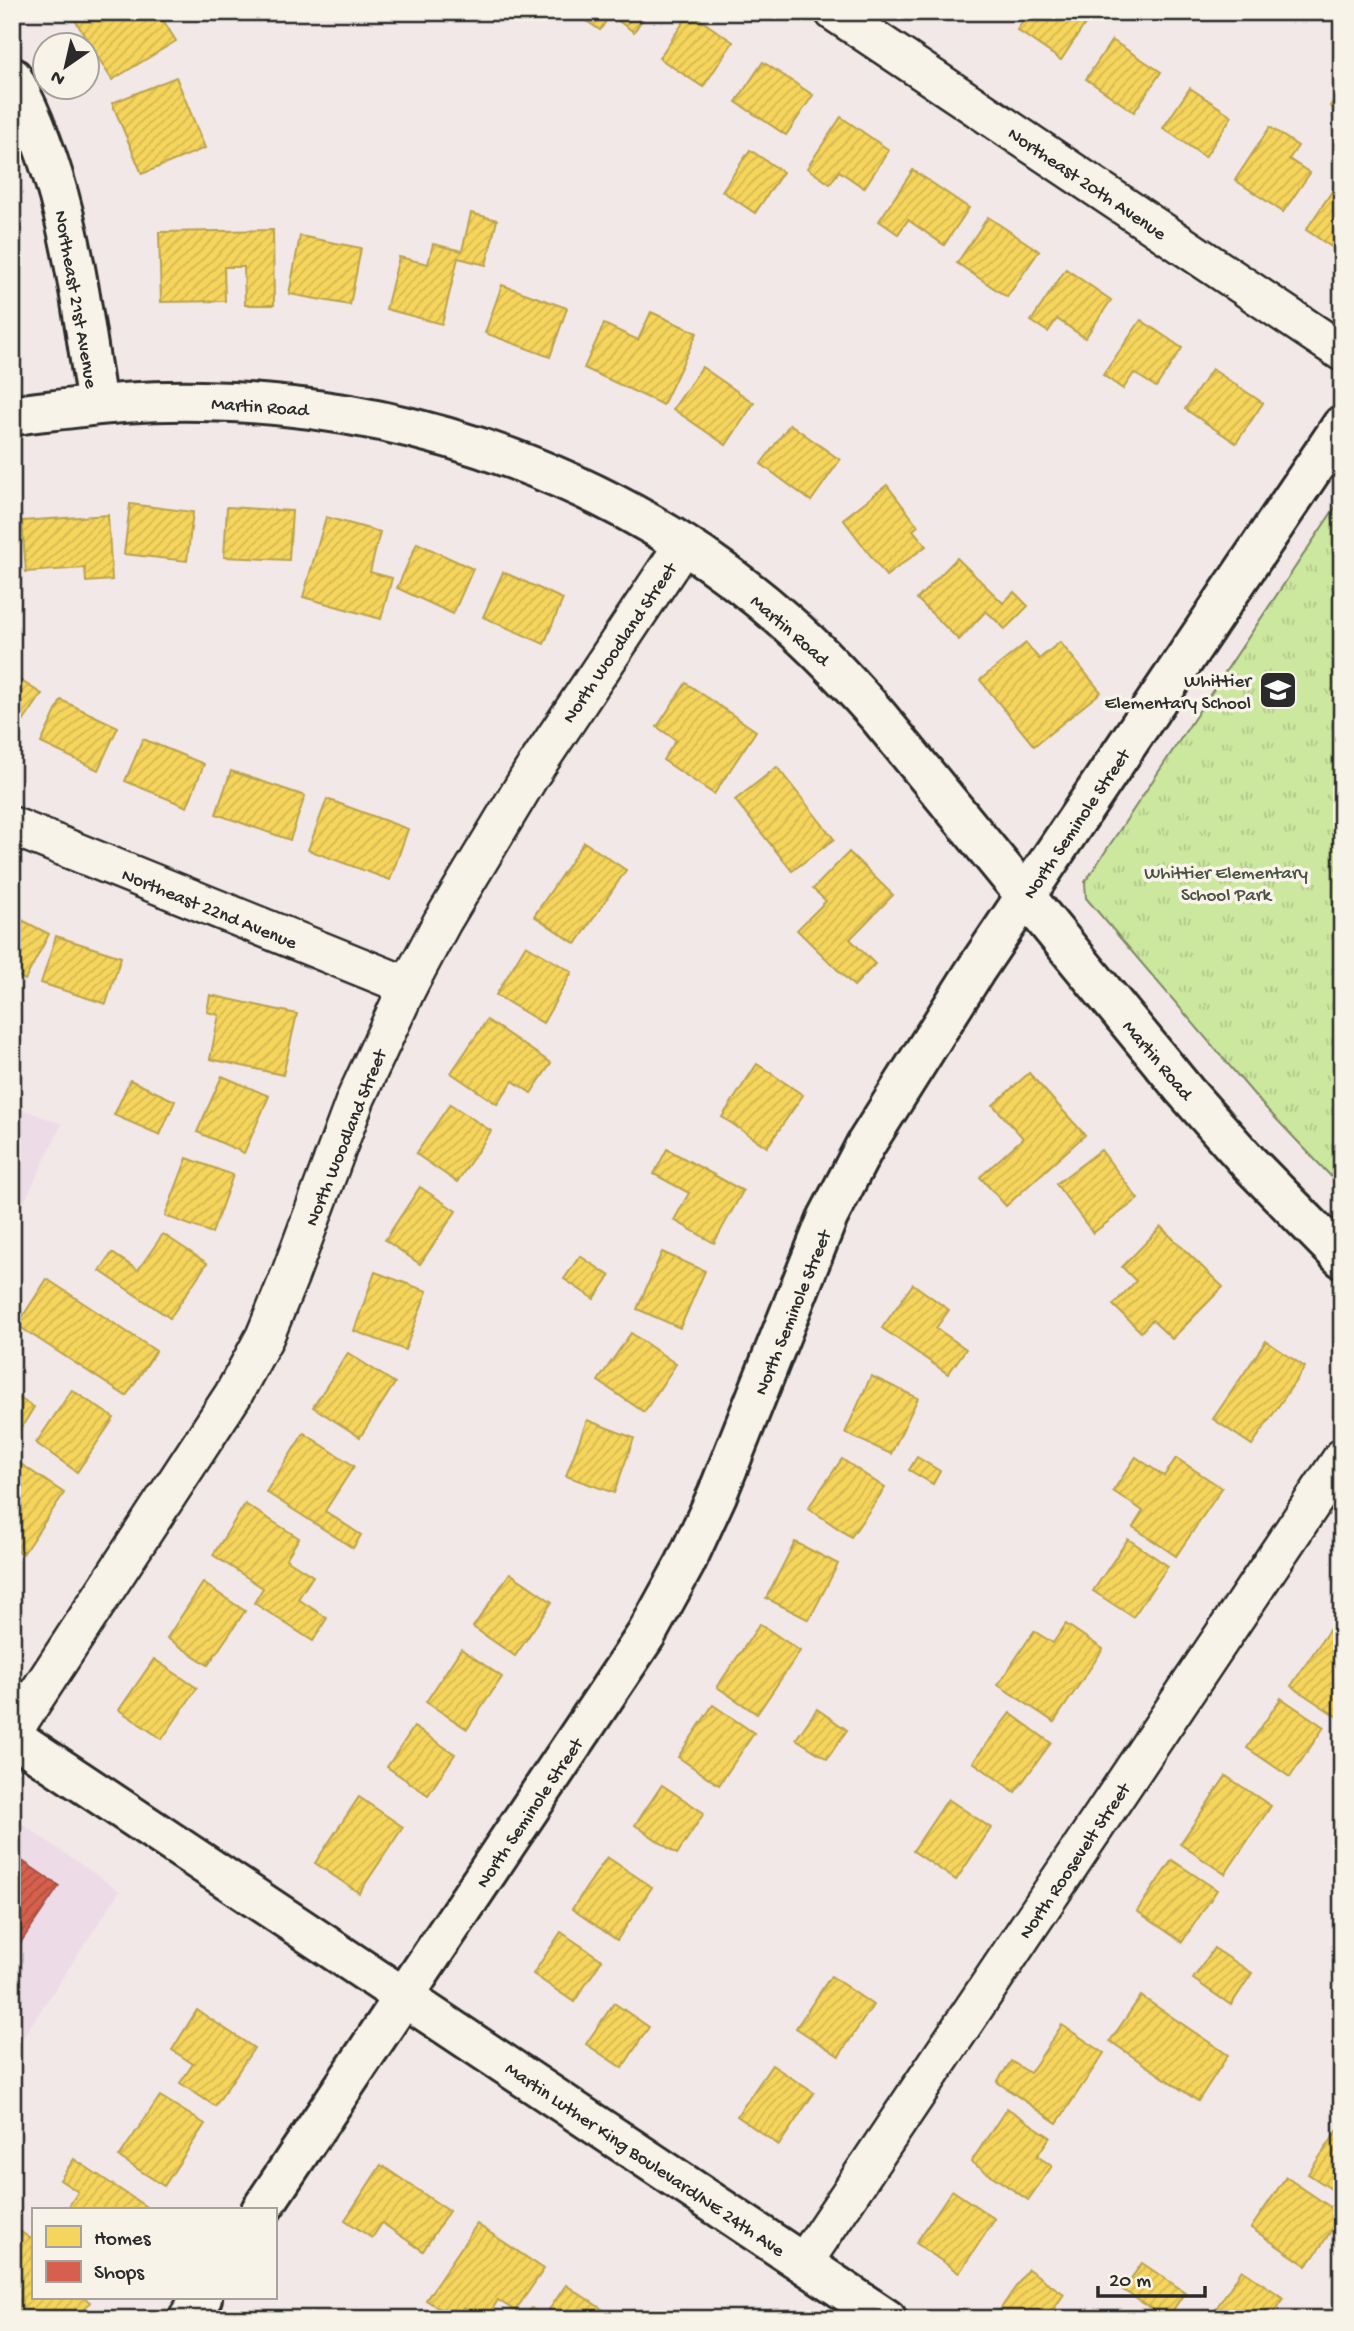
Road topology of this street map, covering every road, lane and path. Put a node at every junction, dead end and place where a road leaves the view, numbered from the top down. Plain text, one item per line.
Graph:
1 (834, 12) edge
2 (12, 77) edge
3 (1342, 352) edge
4 (97, 405) junction
5 (12, 416) edge
6 (1342, 425) edge
7 (684, 544) junction
8 (12, 826) edge
9 (1026, 897) junction
10 (408, 986) junction
11 (1342, 1258) edge
12 (1342, 1458) edge
13 (12, 1734) edge
14 (405, 1998) junction
15 (262, 2208) edge
16 (804, 2262) junction
17 (201, 2300) edge
18 (188, 2319) edge
19 (887, 2319) edge

1 - 3 street, Northeast 20th Avenue
2 - 4 street, Northeast 21st Avenue
4 - 5 street, Martin Road
4 - 7 street, Martin Road
6 - 9 street, North Seminole Street
7 - 9 street, Martin Road
7 - 10 street, North Woodland Street
8 - 10 street, Northeast 22nd Avenue
9 - 11 street, Martin Road
9 - 14 street, North Seminole Street
10 - 13 street, North Woodland Street
12 - 16 street, North Roosevelt Street
13 - 14 street, Martin Luther King Boulevard/NE 24th Ave
14 - 15 street, North Seminole Street
14 - 16 street, Martin Luther King Boulevard/NE 24th Ave
16 - 19 street, Martin Luther King Boulevard/NE 24th Ave
17 - 18 street

